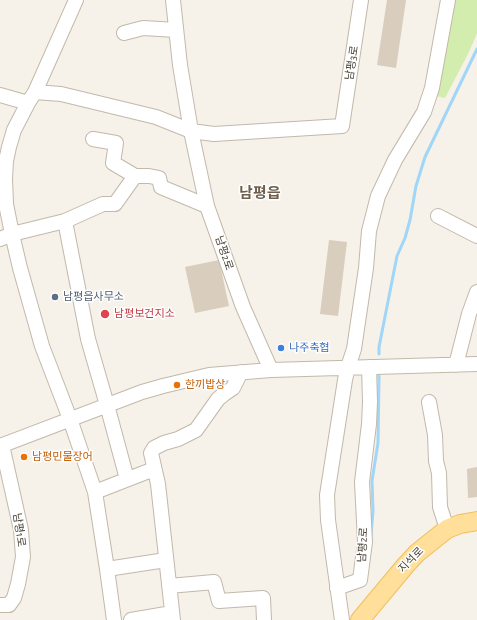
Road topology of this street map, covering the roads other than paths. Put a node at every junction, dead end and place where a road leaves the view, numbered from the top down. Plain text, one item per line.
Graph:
1 (76, 0) edge
2 (173, 0) edge
3 (361, 0) edge
4 (448, 0) edge
5 (176, 30) junction
6 (124, 33) dead end
7 (0, 95) edge
8 (32, 97) junction
9 (191, 131) junction
10 (93, 139) dead end
11 (135, 176) junction
12 (207, 206) junction
13 (438, 216) dead end
14 (65, 221) junction
15 (477, 236) edge
16 (6, 237) edge
17 (477, 292) edge
18 (477, 364) edge
19 (456, 365) junction
20 (348, 367) junction
21 (370, 367) junction
22 (271, 370) junction
23 (241, 372) junction
24 (429, 402) dead end
25 (107, 405) junction
26 (70, 419) junction
27 (1, 445) edge
28 (154, 469) junction
29 (127, 480) junction
30 (95, 492) junction
31 (477, 521) edge
32 (447, 529) junction
33 (166, 560) junction
34 (107, 568) junction
35 (169, 586) junction
36 (338, 588) junction
37 (0, 606) edge
38 (172, 616) edge
39 (114, 620) edge
40 (131, 620) edge
41 (264, 620) edge
42 (342, 620) edge
43 (360, 620) edge

1 - 8 street
2 - 5 street, 남평2로
3 - 9 street, 남평3로
4 - 20 street
5 - 6 street
5 - 9 street, 남평2로
7 - 8 street
8 - 9 street
8 - 16 street
9 - 12 street, 남평2로
10 - 11 street
11 - 12 street
11 - 14 street
12 - 22 street, 남평2로
13 - 15 street
14 - 16 street
14 - 25 street
16 - 26 street
17 - 19 street
18 - 19 street
19 - 21 street
20 - 21 street
20 - 22 street
20 - 36 street
21 - 36 street, 남평2로
22 - 23 street
23 - 25 street
23 - 28 street
24 - 32 street
25 - 26 street
25 - 29 street
26 - 27 street
26 - 30 street
27 - 37 street, 남평1로
28 - 29 street
28 - 33 street
29 - 30 street
30 - 34 street
31 - 32 main road, 지석로
32 - 43 main road, 지석로
33 - 34 street
33 - 35 street
34 - 39 street
35 - 38 street
35 - 41 street
36 - 42 street
38 - 40 street

